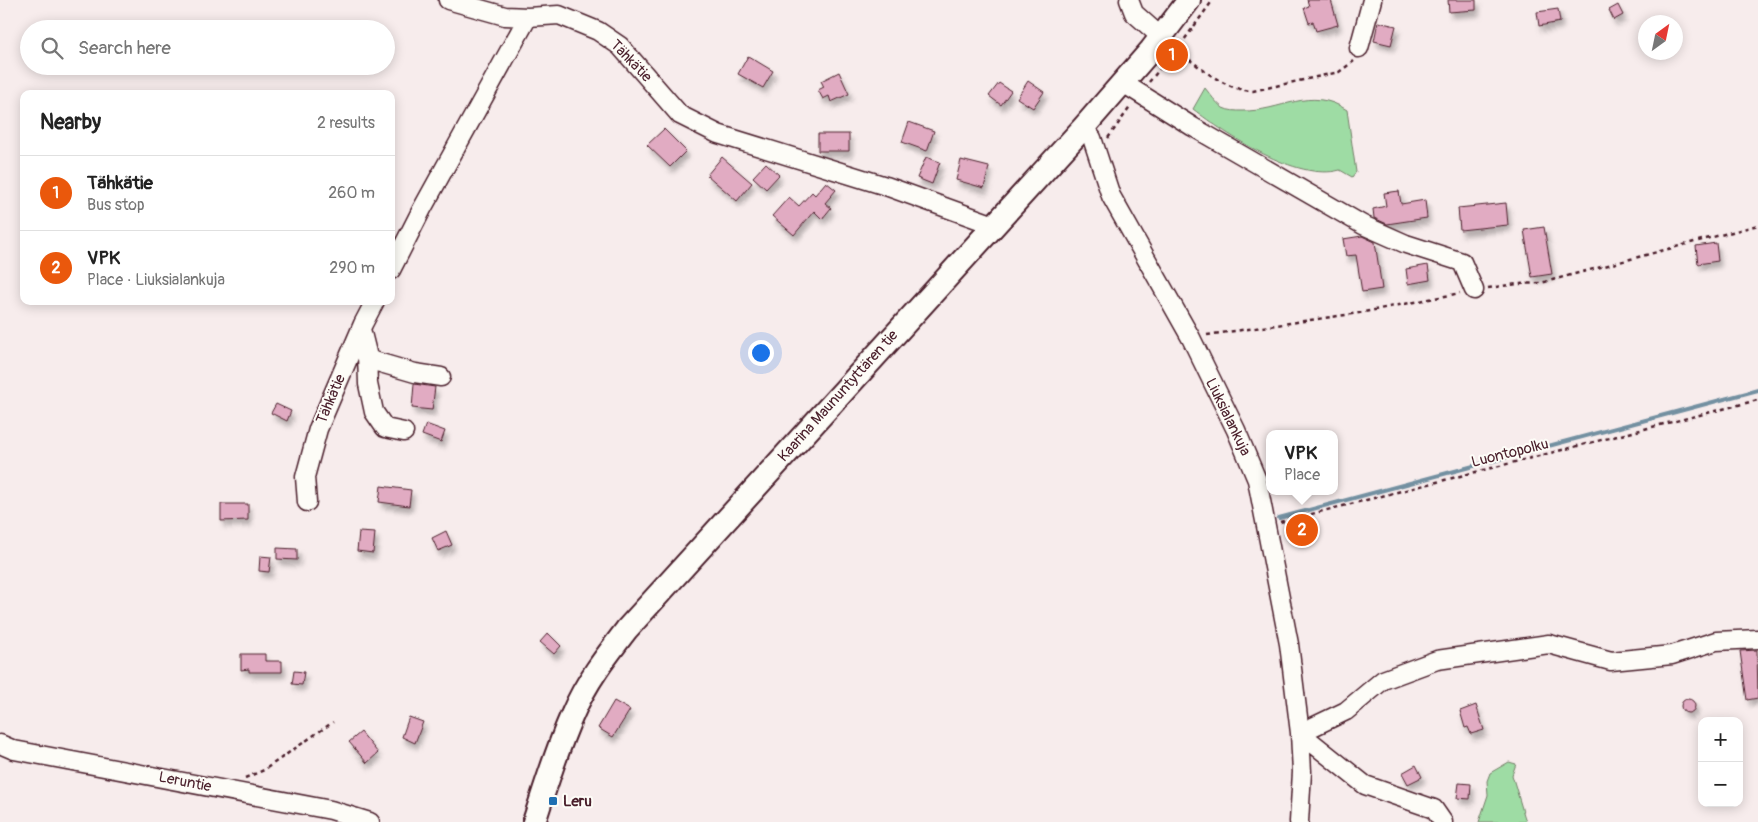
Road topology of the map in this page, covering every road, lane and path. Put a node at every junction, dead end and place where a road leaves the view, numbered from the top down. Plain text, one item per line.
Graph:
1 (448, 0) edge
2 (1129, 0) edge
3 (1189, 0) edge
4 (1213, 0) edge
5 (1372, 0) edge
6 (528, 17) junction
7 (1169, 43) junction
8 (1359, 48) joint
9 (1131, 88) junction
10 (1083, 128) junction
11 (1098, 154) junction
12 (994, 225) junction
13 (395, 262) edge
14 (1474, 290) dead end
15 (373, 305) edge
16 (361, 329) junction
17 (367, 359) junction
18 (441, 377) dead end
19 (1758, 400) edge
20 (404, 432) dead end
21 (307, 502) dead end
22 (1266, 526) junction
23 (1758, 639) edge
24 (333, 722) dead end
25 (1300, 733) junction
26 (0, 744) edge
27 (241, 779) dead end
28 (370, 822) edge
29 (534, 822) edge
30 (1299, 822) edge
31 (1444, 822) edge

1 - 6 street, Tähkätie
2 - 7 street
3 - 7 main road, Kaarina Maununtyttären tie
4 - 7 path
5 - 8 street
6 - 12 street, Tähkätie
6 - 13 street
7 - 8 path
7 - 9 main road, Kaarina Maununtyttären tie
7 - 9 path
9 - 10 main road, Kaarina Maununtyttären tie
9 - 11 path
9 - 14 street
10 - 11 street, Liuksialankuja
10 - 12 main road, Kaarina Maununtyttären tie
11 - 22 street, Liuksialankuja
12 - 29 main road, Kaarina Maununtyttären tie
15 - 16 street, Tähkätie
16 - 17 street
16 - 21 street, Tähkätie
17 - 18 street
17 - 20 street
19 - 22 path, Luontopolku
22 - 25 street, Liuksialankuja
23 - 25 street
24 - 27 path
25 - 30 street, Liuksialankuja
25 - 31 street
26 - 28 street, Leruntie

